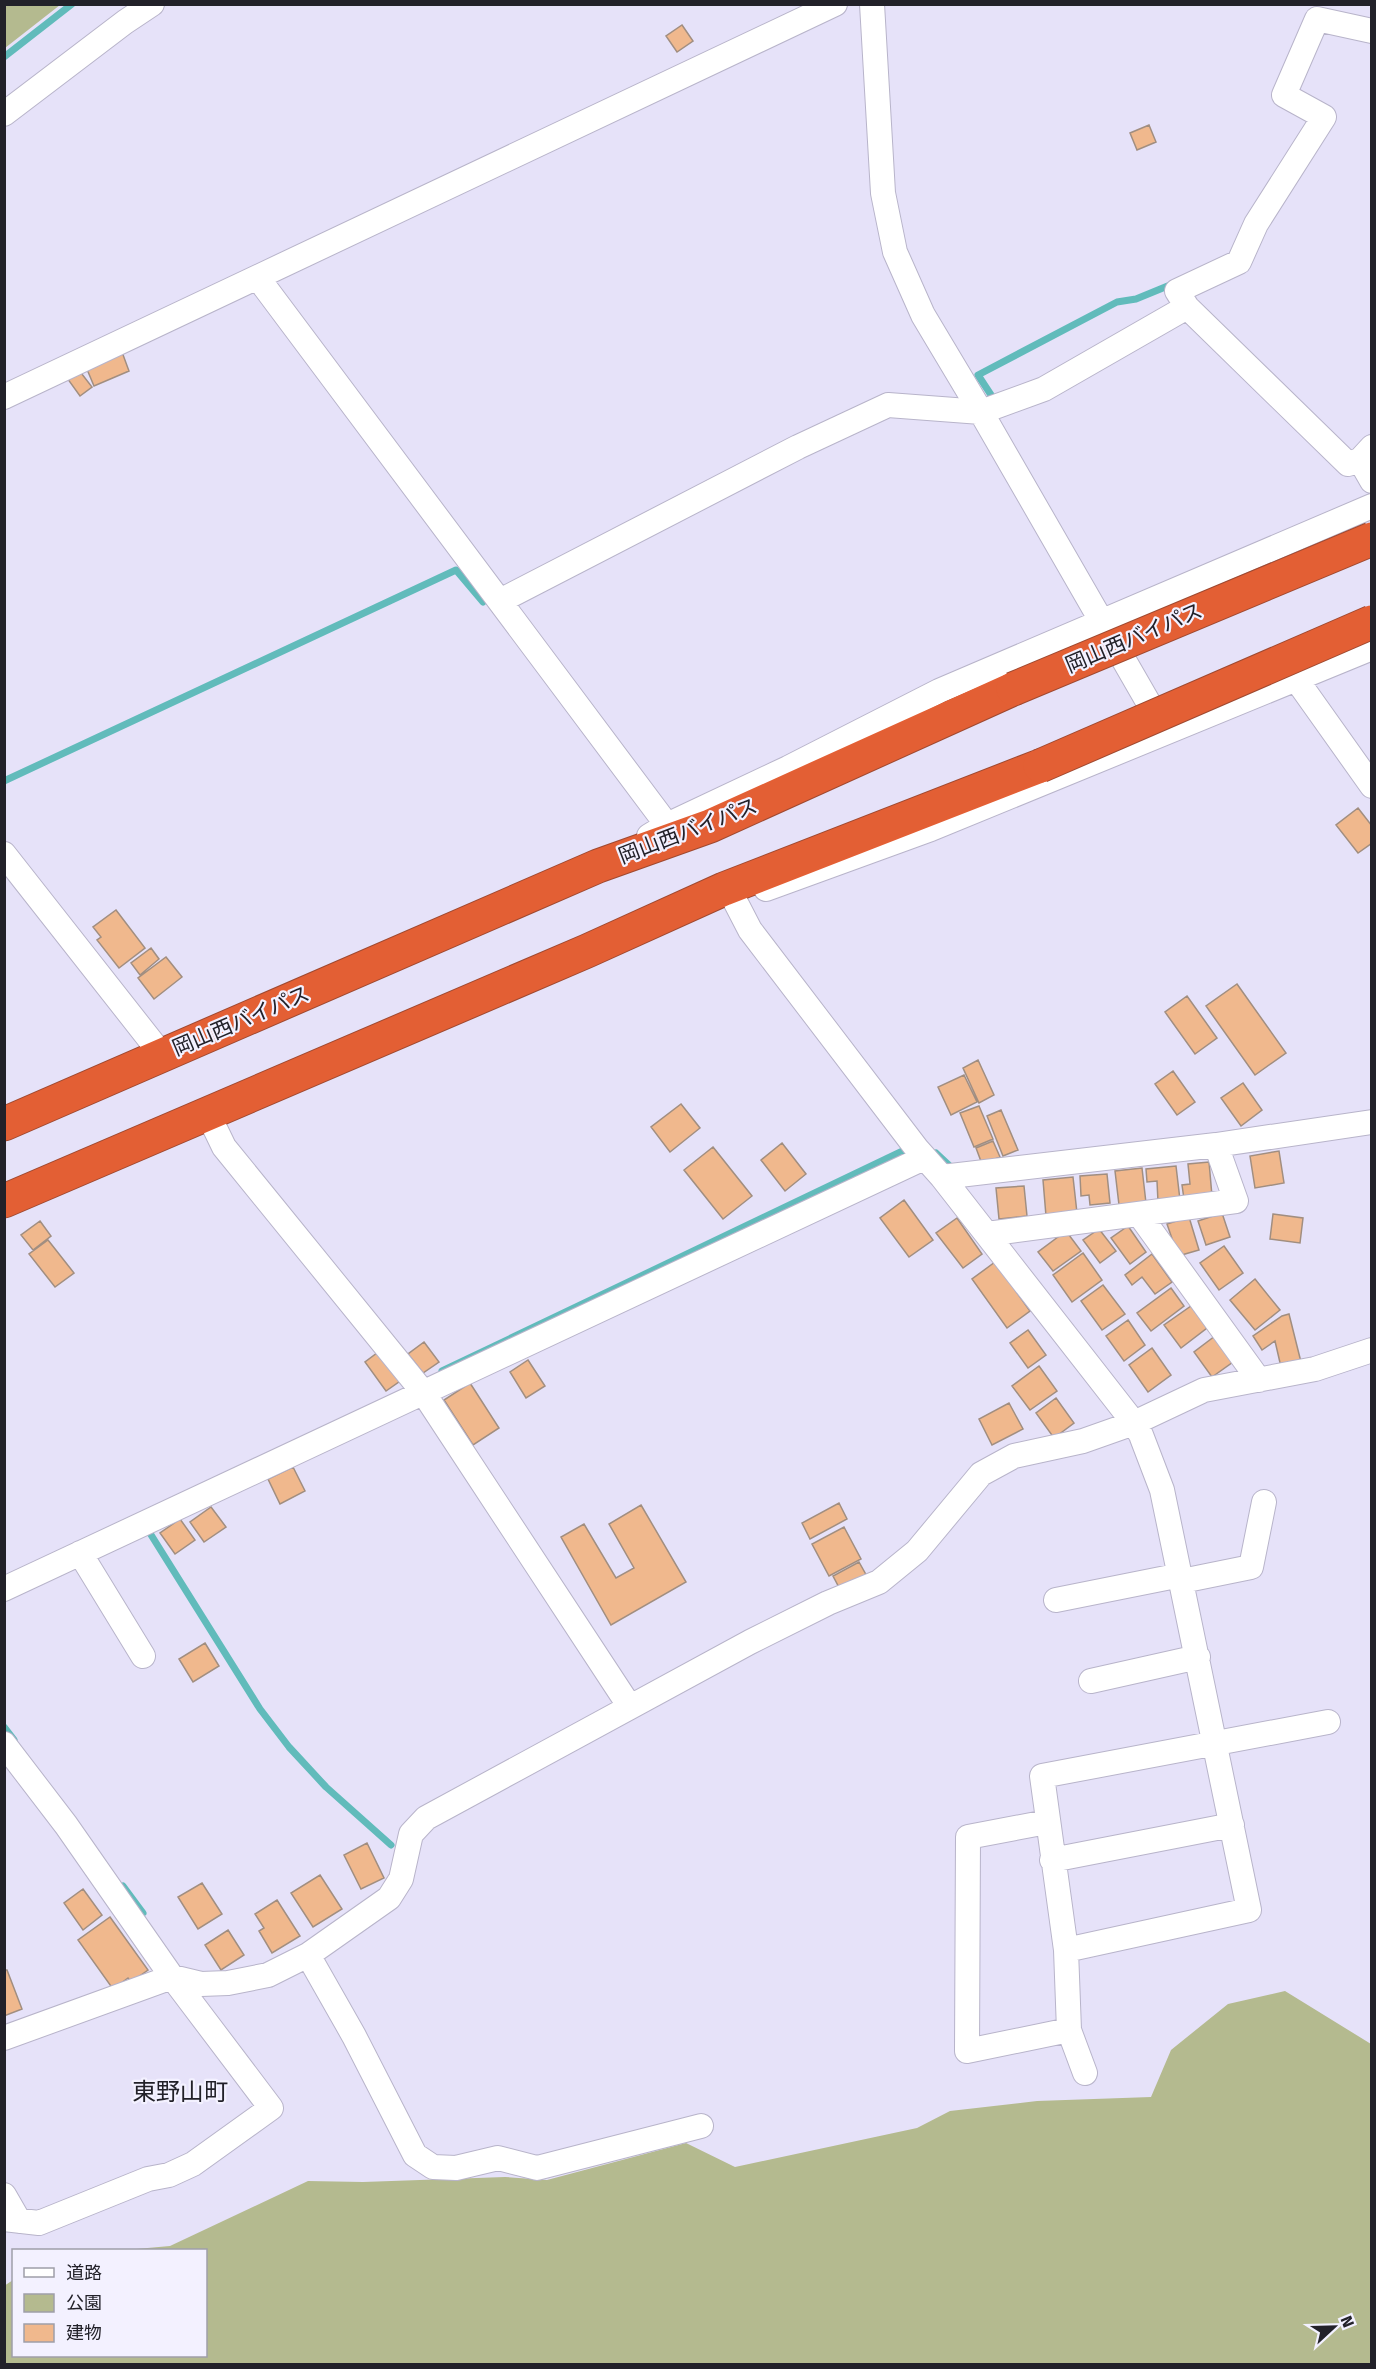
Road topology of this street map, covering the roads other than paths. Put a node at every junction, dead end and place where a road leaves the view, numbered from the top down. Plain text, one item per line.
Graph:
1 (152, 4) edge
2 (835, 4) edge
3 (872, 4) edge
4 (1371, 31) edge
5 (4, 114) edge
6 (258, 278) junction
7 (1187, 307) junction
8 (4, 397) edge
9 (981, 412) junction
10 (1366, 454) edge
11 (1371, 481) edge
12 (1371, 506) edge
13 (1371, 539) edge
14 (500, 601) junction
15 (1102, 622) junction
16 (1371, 622) edge
17 (1371, 648) edge
18 (1296, 679) junction
19 (1166, 733) junction
20 (1371, 786) edge
21 (667, 825) junction
22 (4, 854) edge
23 (598, 866) junction
24 (735, 901) junction
25 (587, 951) junction
26 (162, 1055) junction
27 (208, 1114) junction
28 (1371, 1122) edge
29 (4, 1124) edge
30 (917, 1150) junction
31 (1218, 1150) junction
32 (942, 1177) junction
33 (4, 1201) edge
34 (1139, 1214) junction
35 (987, 1234) junction
36 (1371, 1350) edge
37 (1259, 1380) junction
38 (418, 1386) junction
39 (1134, 1423) junction
40 (1264, 1502) dead end
41 (80, 1553) junction
42 (1181, 1578) junction
43 (4, 1589) edge
44 (1056, 1599) dead end
45 (143, 1656) dead end
46 (1198, 1657) junction
47 (1090, 1681) dead end
48 (630, 1707) junction
49 (1328, 1722) dead end
50 (4, 1744) edge
51 (1215, 1744) junction
52 (1047, 1822) junction
53 (1232, 1826) junction
54 (1052, 1860) junction
55 (1066, 1950) junction
56 (308, 1955) junction
57 (172, 1977) junction
58 (1069, 2030) junction
59 (4, 2038) edge
60 (1086, 2073) dead end
61 (701, 2126) dead end
62 (4, 2195) edge
63 (12, 2220) edge

1 - 5 street
2 - 6 street
3 - 9 street
4 - 7 street
6 - 8 street
6 - 14 street
7 - 9 street
7 - 10 street
9 - 14 street
9 - 15 street
10 - 11 street
12 - 15 street
13 - 23 highway, 岡山西バイパス, bridge
14 - 21 street
15 - 19 street
15 - 21 street
16 - 25 highway, bridge
17 - 18 street
18 - 19 street
18 - 20 street
19 - 24 street
21 - 23 street
22 - 26 street
23 - 26 highway, 岡山西バイパス
24 - 25 street
24 - 30 street
25 - 27 highway
26 - 29 highway, 岡山西バイパス
27 - 33 highway
27 - 38 street
28 - 31 street
30 - 32 street
30 - 38 street
31 - 32 street
31 - 34 street
32 - 35 street
34 - 35 street
34 - 37 street
35 - 39 street
36 - 37 street
37 - 39 street
38 - 41 street
38 - 48 street
39 - 42 street
39 - 48 street
40 - 42 street
41 - 43 street
41 - 45 street
42 - 44 street
42 - 46 street
46 - 47 street
46 - 51 street
48 - 56 street
49 - 51 street
50 - 57 street
51 - 52 street
51 - 53 street
52 - 54 street
52 - 58 street
53 - 54 street
53 - 55 street
54 - 55 street
55 - 58 street
56 - 57 street
56 - 61 street
57 - 59 street
57 - 63 street
58 - 60 street
62 - 63 street

